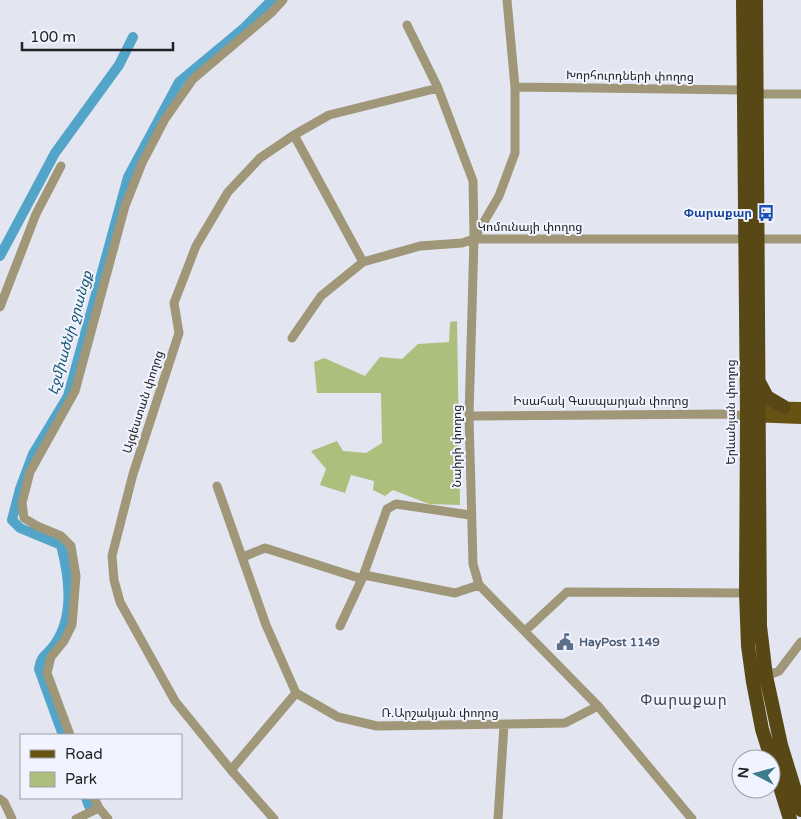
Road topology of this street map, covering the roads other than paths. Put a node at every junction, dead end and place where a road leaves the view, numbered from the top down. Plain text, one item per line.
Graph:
1 (283, 0) edge
2 (507, 0) edge
3 (743, 0) edge
4 (756, 0) edge
5 (407, 26) dead end
6 (515, 87) junction
7 (438, 88) junction
8 (750, 92) junction
9 (801, 94) edge
10 (294, 135) junction
11 (61, 166) dead end
12 (474, 239) junction
13 (751, 239) junction
14 (801, 239) edge
15 (363, 262) junction
16 (0, 307) edge
17 (292, 338) dead end
18 (757, 377) junction
19 (784, 407) junction
20 (801, 408) edge
21 (748, 413) junction
22 (469, 416) junction
23 (801, 418) edge
24 (217, 486) dead end
25 (470, 515) junction
26 (243, 557) junction
27 (363, 577) junction
28 (480, 585) junction
29 (746, 593) junction
30 (340, 626) dead end
31 (526, 631) junction
32 (801, 642) edge
33 (766, 676) junction
34 (296, 693) junction
35 (598, 706) junction
36 (504, 724) junction
37 (70, 734) edge
38 (231, 770) junction
39 (0, 799) edge
40 (94, 799) edge
41 (99, 808) junction
42 (801, 810) edge
43 (12, 819) edge
44 (76, 819) edge
45 (108, 819) edge
46 (274, 819) edge
47 (498, 819) edge
48 (692, 819) edge
49 (790, 819) edge

1 - 37 street
2 - 6 street, Նաիրի փողոց
3 - 8 highway, Երևանյան փողոց
4 - 8 highway, Երևանյան փողոց
5 - 7 street
6 - 8 street, Խորհուրդների փողոց
6 - 12 street, Նաիրի փողոց
7 - 10 street, Այգեստան փողոց
7 - 12 street
8 - 9 street, Խորհուրդների փողոց
8 - 13 highway, Երևանյան փողոց
10 - 15 street
10 - 38 street, Այգեստան փողոց
11 - 16 street
12 - 13 street, Կոմունայի փողոց
12 - 15 street, Կոմունայի փողոց
12 - 22 street, Նաիրի փողոց
13 - 14 street, Կոմունայի փողոց
13 - 18 highway, Երևանյան փողոց
13 - 21 highway, Երևանյան փողոց
15 - 17 street, Կոմունայի փողոց
18 - 19 highway
18 - 21 highway, Երևանյան փողոց
19 - 20 main road, Իսահակ Գասպարյան փողոց
19 - 21 main road, Իսահակ Գասպարյան փողոց
21 - 22 street, Իսահակ Գասպարյան փողոց
21 - 23 main road, Իսահակ Գասպարյան փողոց
21 - 29 highway, Երևանյան փողոց
21 - 33 highway, Երևանյան փողոց
22 - 25 street, Նաիրի փողոց
24 - 26 street
25 - 27 street
25 - 28 street, Նաիրի փողոց
26 - 27 street
26 - 34 street
27 - 28 street
27 - 30 street
28 - 31 street, Նաիրի փողոց
29 - 31 street
29 - 49 highway, Երևանյան փողոց
31 - 35 street, Նաիրի փողոց
32 - 33 street
33 - 42 highway, Երևանյան փողոց
34 - 36 street, Ռ.Արշակյան փողոց
34 - 38 street
35 - 36 street, Ռ.Արշակյան փողոց
35 - 48 street, Նաիրի փողոց
36 - 47 street
38 - 46 street, Այգեստան փողոց
39 - 43 street
40 - 41 street
41 - 44 street
41 - 45 street

